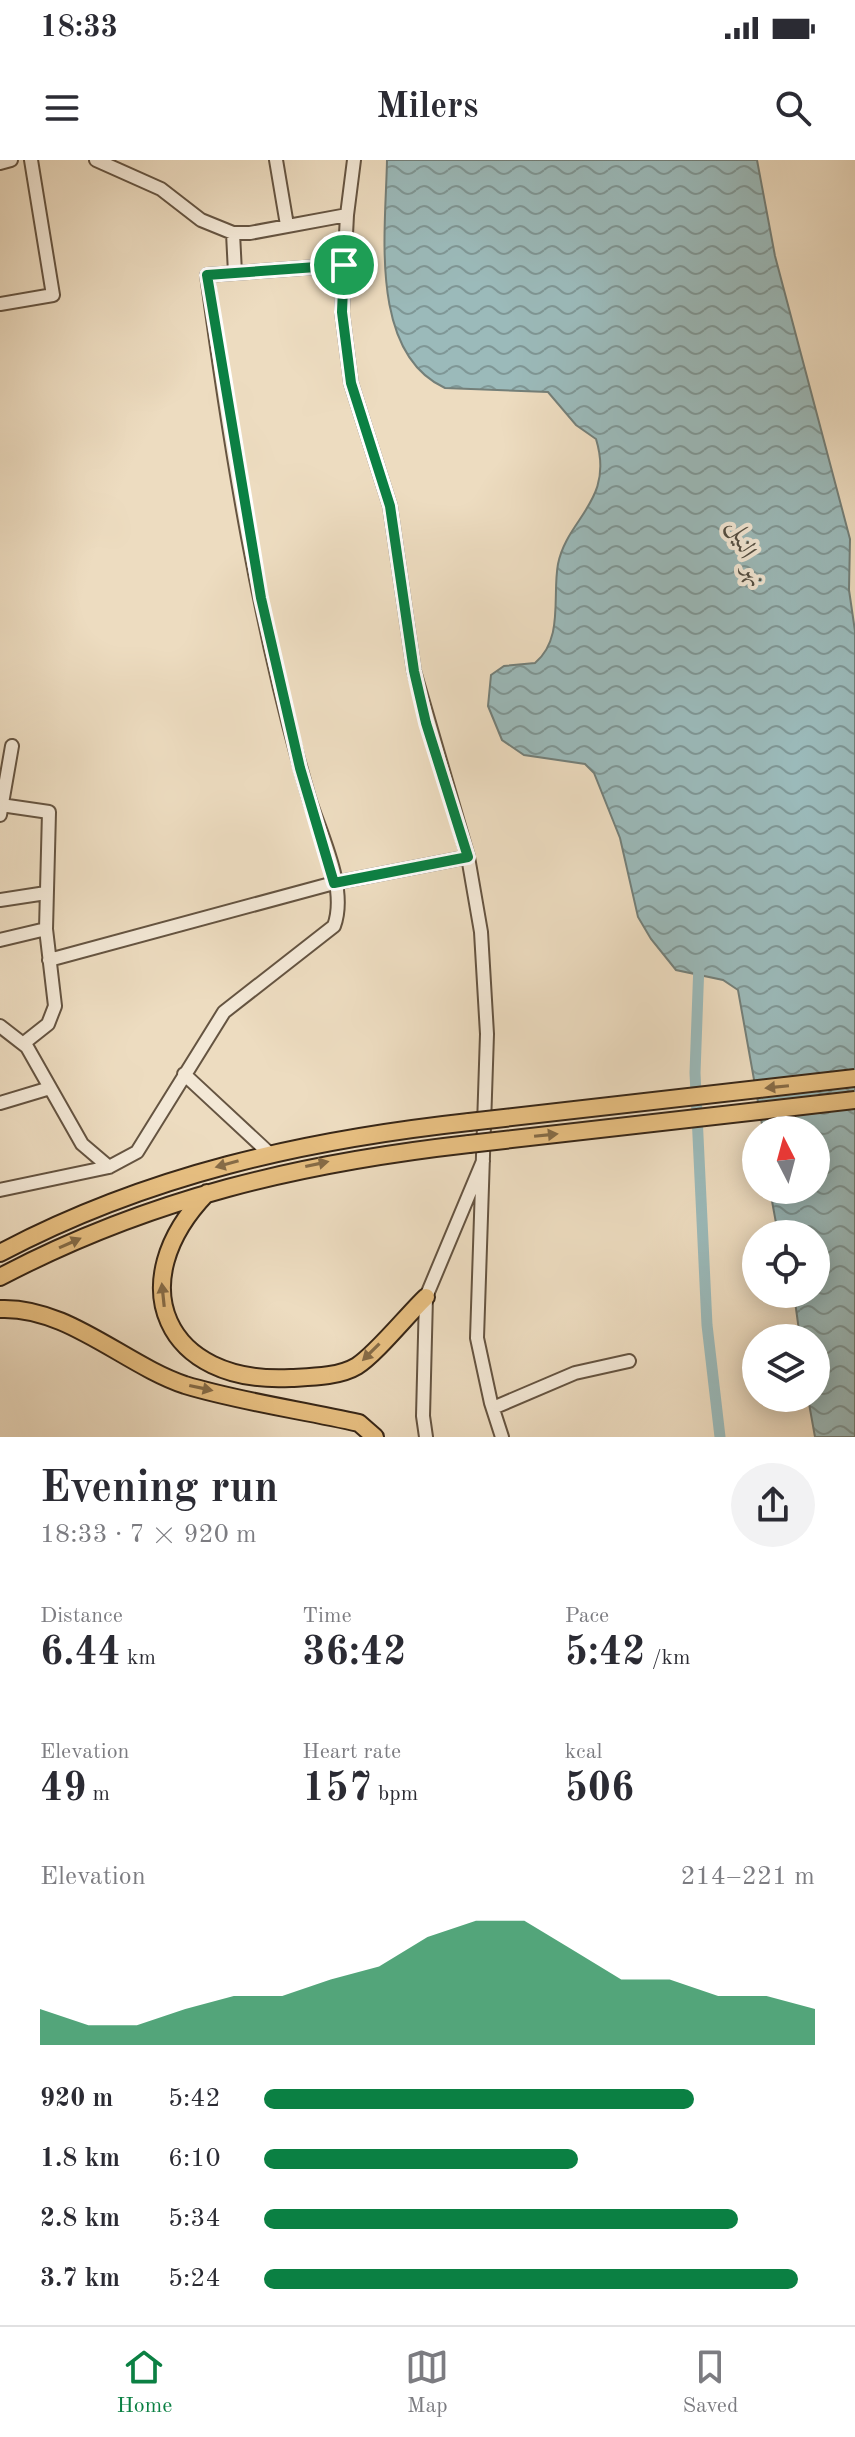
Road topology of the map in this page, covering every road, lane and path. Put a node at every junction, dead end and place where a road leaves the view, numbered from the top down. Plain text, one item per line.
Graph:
1 (11, 160) edge
2 (31, 160) edge
3 (96, 160) edge
4 (276, 160) edge
5 (354, 160) edge
6 (0, 163) edge
7 (347, 215) junction
8 (287, 225) junction
9 (233, 233) junction
10 (344, 265) junction
11 (235, 273) junction
12 (0, 304) edge
13 (12, 746) dead end
14 (2, 780) edge
15 (1, 810) edge
16 (468, 857) junction
17 (334, 883) junction
18 (46, 893) junction
19 (0, 900) edge
20 (46, 929) junction
21 (0, 940) edge
22 (49, 960) junction
23 (0, 1026) edge
24 (24, 1043) junction
25 (184, 1074) junction
26 (855, 1078) edge
27 (50, 1088) junction
28 (855, 1100) edge
29 (0, 1103) edge
30 (269, 1153) junction
31 (485, 1155) junction
32 (109, 1167) junction
33 (0, 1190) edge
34 (207, 1193) junction
35 (0, 1253) edge
36 (0, 1277) edge
37 (426, 1297) junction
38 (0, 1309) edge
39 (629, 1361) dead end
40 (493, 1408) junction
41 (375, 1437) edge
42 (426, 1437) edge
43 (502, 1437) edge

1 - 6 street
2 - 12 street
3 - 9 street
4 - 8 street
5 - 7 street
7 - 8 street
7 - 10 street
8 - 9 street
9 - 11 street
10 - 11 street
10 - 16 street
11 - 17 street
13 - 14 street
14 - 15 street
15 - 18 street
16 - 17 street
16 - 31 street
17 - 22 street
17 - 25 street
18 - 19 street
18 - 20 street
20 - 21 street
20 - 22 street
22 - 24 street
23 - 24 street
24 - 27 street
25 - 30 street
25 - 32 street
26 -> 30 main road, bridge
27 - 29 street
27 - 32 street
34 -> 28 main road, bridge
30 -> 35 main road
31 - 37 street
31 - 40 street
32 - 33 street
36 -> 34 main road
37 -> 34 main road
37 - 42 street
38 -> 41 main road
39 - 40 street
40 - 43 street

